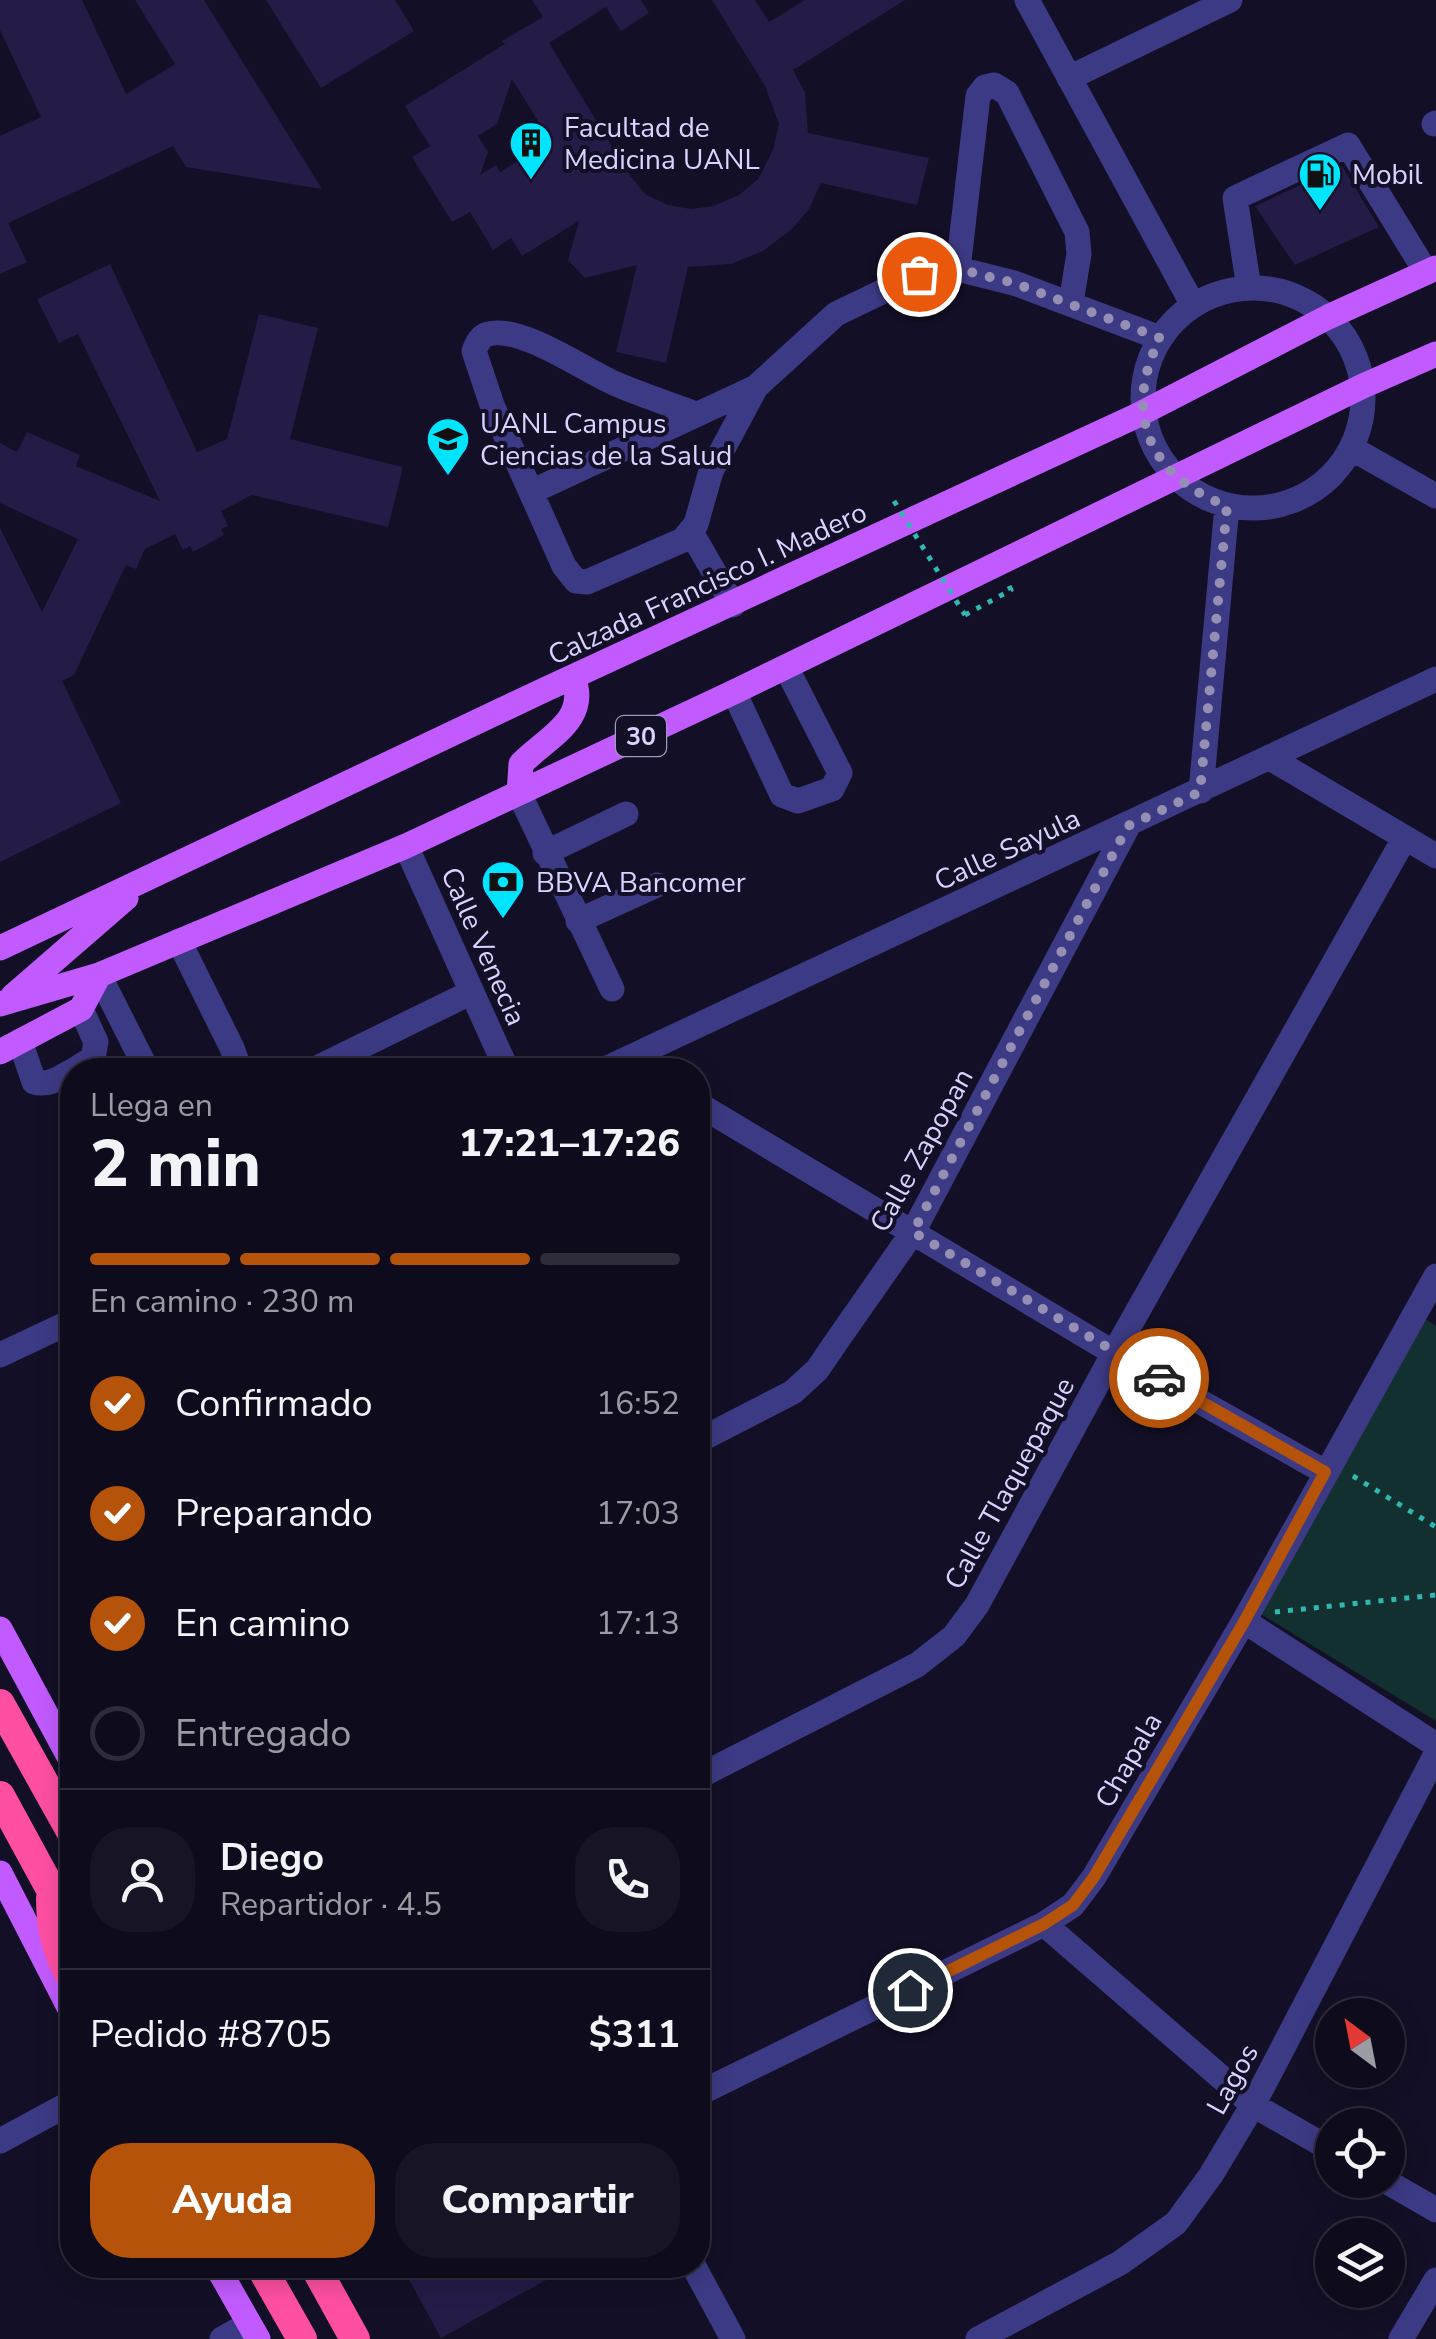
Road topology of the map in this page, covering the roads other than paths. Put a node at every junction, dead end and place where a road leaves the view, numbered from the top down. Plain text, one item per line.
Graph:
1 (1027, 0) edge
2 (1230, 0) edge
3 (1069, 78) junction
4 (958, 269) junction
5 (1431, 270) edge
6 (1249, 288) junction
7 (1070, 302) junction
8 (1194, 305) junction
9 (1328, 317) junction
10 (1160, 338) junction
11 (1436, 354) edge
12 (1363, 386) junction
13 (756, 387) junction
14 (1143, 412) junction
15 (696, 414) junction
16 (1352, 448) junction
17 (1176, 478) junction
18 (531, 492) junction
19 (1436, 496) edge
20 (1227, 506) junction
21 (691, 532) junction
22 (732, 605) junction
23 (786, 667) junction
24 (573, 677) junction
25 (1436, 679) edge
26 (734, 692) junction
27 (1270, 758) junction
28 (1200, 792) junction
29 (518, 793) junction
30 (626, 814) dead end
31 (1128, 826) junction
32 (1404, 839) junction
33 (406, 846) junction
34 (545, 853) junction
35 (1436, 856) edge
36 (148, 878) junction
37 (656, 885) dead end
38 (578, 921) junction
39 (179, 942) junction
40 (0, 948) edge
41 (99, 975) junction
42 (612, 989) dead end
43 (472, 992) junction
44 (2, 1004) edge
45 (81, 1008) junction
46 (10, 1047) edge
47 (93, 1058) edge
48 (141, 1058) edge
49 (236, 1058) edge
50 (338, 1058) edge
51 (502, 1058) edge
52 (642, 1058) edge
53 (60, 1078) edge
54 (710, 1111) edge
55 (913, 1232) junction
56 (1436, 1276) edge
57 (1427, 1313) edge
58 (60, 1327) edge
59 (1114, 1353) junction
60 (0, 1355) edge
61 (710, 1435) edge
62 (1332, 1470) junction
63 (1251, 1618) junction
64 (0, 1629) edge
65 (0, 1704) edge
66 (60, 1740) edge
67 (1436, 1745) edge
68 (1436, 1754) edge
69 (710, 1771) edge
70 (0, 1796) edge
71 (60, 1812) edge
72 (0, 1873) edge
73 (52, 1890) junction
74 (60, 1905) edge
75 (1044, 1924) junction
76 (60, 1956) edge
77 (60, 1990) edge
78 (710, 2088) edge
79 (1254, 2105) junction
80 (60, 2109) edge
81 (1315, 2140) edge
82 (0, 2142) edge
83 (1405, 2192) edge
84 (1436, 2210) edge
85 (223, 2278) edge
86 (267, 2278) edge
87 (321, 2278) edge
88 (700, 2278) edge
89 (1436, 2280) edge
90 (254, 2332) edge
91 (222, 2339) edge
92 (302, 2339) edge
93 (354, 2339) edge
94 (733, 2339) edge
95 (978, 2339) edge
96 (1401, 2339) edge

1 - 3 street
2 - 3 street
3 - 8 street
4 - 7 street
4 - 7 street
4 - 13 street
5 - 6 street
5 - 9 main road, Calzada Francisco I. Madero
6 - 8 street
6 - 9 street
7 - 10 street
8 - 10 street
9 - 12 street
9 - 14 main road, Calzada Francisco I. Madero
10 - 14 street
11 - 12 main road, 30
12 - 16 street
12 - 17 main road, 30
13 - 15 street
13 - 21 street
14 - 17 street
14 - 22 main road, Calzada Francisco I. Madero
15 - 18 street
15 - 18 street
16 - 19 street
16 - 20 street
17 - 20 street
17 - 23 main road, 30
18 - 21 street
20 - 28 street
21 - 22 street
22 - 24 main road, Calzada Francisco I. Madero
23 - 26 main road, 30
23 - 26 street
24 - 29 main road
24 - 36 main road, Calzada Francisco I. Madero
25 - 27 street, Calle Sayula
26 - 29 main road, 30
27 - 28 street, Calle Sayula
27 - 32 street
28 - 31 street, Calle Sayula
29 - 33 main road, 30
29 - 34 street
30 - 34 street
31 - 52 street, Calle Sayula
31 - 55 street, Calle Zapopan
32 - 35 street
32 - 59 street, Calle Tlaquepaque
33 - 39 main road, 30
33 - 43 street, Calle Venecia
34 - 38 street
36 - 40 main road, Calzada Francisco I. Madero
36 - 44 main road
37 - 38 street
38 - 42 street
39 - 41 main road, 30
39 - 49 street
41 - 44 main road, 30
41 - 45 main road
41 - 48 street
43 - 50 street
43 - 51 street, Calle Venecia
45 - 46 main road
45 - 47 street
46 - 53 street
54 - 55 street
55 - 59 street
55 - 61 street, Calle Zapopan
56 - 57 street, Chapala
57 - 62 street, Chapala
58 - 60 street
59 - 62 street
59 - 69 street, Calle Tlaquepaque
62 - 63 street, Chapala
63 - 67 street
63 - 75 street, Chapala
64 - 66 main road
65 - 71 highway
68 - 79 street, Lagos
70 - 73 highway
72 - 77 main road
73 - 74 highway
73 - 76 highway
75 - 78 street, Chapala
75 - 79 street
79 - 81 street
79 - 95 street, Lagos
80 - 82 street
83 - 84 street
85 - 90 main road
86 - 92 highway
87 - 93 highway
88 - 94 street
89 - 96 street
90 - 91 street

